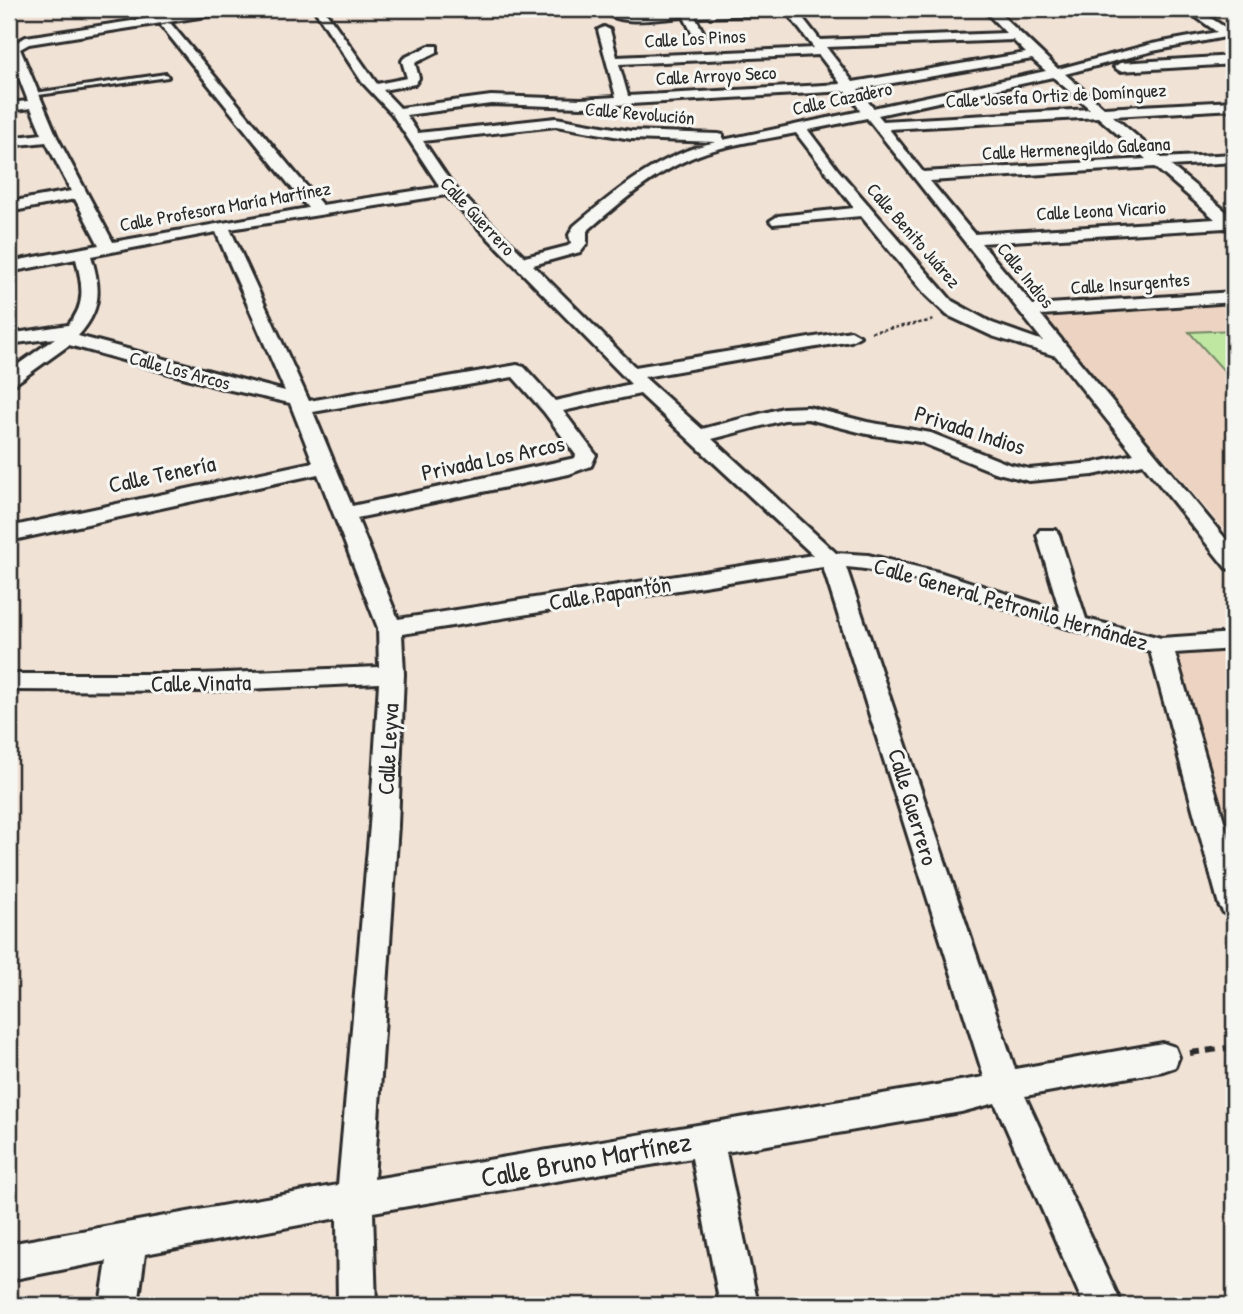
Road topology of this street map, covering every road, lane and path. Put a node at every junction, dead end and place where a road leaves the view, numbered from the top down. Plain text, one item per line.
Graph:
1 (231, 9) edge
2 (319, 9) edge
3 (606, 9) edge
4 (830, 9) edge
5 (989, 9) edge
6 (1190, 9) edge
7 (791, 10) edge
8 (688, 14) junction
9 (169, 23) junction
10 (604, 30) dead end
11 (1231, 32) edge
12 (1016, 36) junction
13 (699, 37) dead end
14 (11, 48) edge
15 (820, 48) junction
16 (433, 49) dead end
17 (1035, 55) junction
18 (1234, 60) edge
19 (612, 61) junction
20 (1084, 67) junction
21 (1056, 73) junction
22 (166, 76) dead end
23 (849, 87) junction
24 (374, 88) junction
25 (33, 99) junction
26 (623, 100) junction
27 (582, 103) junction
28 (1234, 105) edge
29 (9, 107) edge
30 (1101, 111) junction
31 (397, 112) junction
32 (869, 112) junction
33 (556, 121) junction
34 (881, 125) junction
35 (799, 127) junction
36 (50, 136) junction
37 (413, 138) junction
38 (739, 139) junction
39 (9, 142) edge
40 (1234, 158) edge
41 (1160, 162) junction
42 (919, 177) junction
43 (449, 190) junction
44 (80, 194) junction
45 (9, 207) edge
46 (318, 210) junction
47 (864, 211) junction
48 (778, 221) dead end
49 (1232, 225) edge
50 (221, 226) junction
51 (970, 239) junction
52 (108, 247) junction
53 (82, 253) junction
54 (523, 263) junction
55 (9, 267) edge
56 (1234, 298) edge
57 (1027, 311) junction
58 (960, 316) junction
59 (69, 334) junction
60 (851, 336) joint
61 (9, 339) edge
62 (1062, 352) junction
63 (9, 379) edge
64 (638, 380) junction
65 (299, 404) junction
66 (551, 408) junction
67 (695, 437) junction
68 (1149, 457) junction
69 (325, 467) junction
70 (346, 514) junction
71 (9, 534) edge
72 (1048, 536) dead end
73 (830, 559) junction
74 (1234, 564) edge
75 (1076, 624) junction
76 (390, 628) junction
77 (1234, 641) edge
78 (1161, 646) junction
79 (392, 674) junction
80 (9, 682) edge
81 (1234, 905) edge
82 (1234, 1047) edge
83 (1163, 1058) joint
84 (1004, 1087) junction
85 (706, 1138) junction
86 (355, 1198) junction
87 (128, 1241) junction
88 (9, 1262) edge
89 (119, 1305) edge
90 (357, 1305) edge
91 (738, 1305) edge
92 (1103, 1305) edge

1 - 9 street
2 - 24 street, Calle Guerrero
3 - 8 street
4 - 7 street
5 - 12 street
6 - 11 street
7 - 8 street
7 - 15 street, Calle Indios
8 - 13 street
9 - 14 street
9 - 14 street
9 - 46 street
10 - 19 street
11 - 20 street, Calle Cazadero
12 - 15 street, Calle Los Pinos
12 - 17 street
14 - 25 street
15 - 19 street, Calle Los Pinos
15 - 23 street, Calle Indios
16 - 24 street
17 - 21 street
17 - 23 street, Calle Arroyo Seco
18 - 20 street
19 - 26 street
20 - 21 street, Calle Cazadero
21 - 30 street
21 - 32 street, Calle Cazadero
22 - 25 lane
23 - 26 street, Calle Arroyo Seco
23 - 32 street, Calle Indios
24 - 31 street, Calle Guerrero
25 - 29 street
25 - 36 street
26 - 27 street, Calle Arroyo Seco
27 - 31 street, Calle Arroyo Seco
27 - 33 street
28 - 30 street, Calle Josefa Ortiz de Domínguez
30 - 34 street, Calle Josefa Ortiz de Domínguez
30 - 41 street
31 - 37 street, Calle Guerrero
32 - 34 street, Calle Indios
32 - 35 street, Calle Cazadero
33 - 37 street, Calle Revolución
33 - 38 street, Calle Revolución
34 - 42 street, Calle Indios
35 - 38 street, Calle Cazadero
35 - 47 street, Calle Benito Juárez
36 - 39 street
36 - 44 street
37 - 43 street, Calle Guerrero
38 - 54 street, Calle Cazadero
40 - 41 street, Calle Hermenegildo Galeana
41 - 42 street, Calle Hermenegildo Galeana
41 - 49 street
42 - 51 street, Calle Indios
43 - 46 street, Calle Profesora María Martínez
43 - 54 street, Calle Guerrero
44 - 45 street
44 - 52 street
46 - 50 street, Calle Profesora María Martínez
47 - 48 street
47 - 58 street, Calle Benito Juárez
49 - 51 street, Calle Leona Vicario
50 - 52 street, Calle Profesora María Martínez
50 - 65 street, Calle Leyva
51 - 57 street, Calle Indios
52 - 53 street, Calle Profesora María Martínez
53 - 55 street, Calle Profesora María Martínez
53 - 59 street
54 - 64 street, Calle Guerrero
56 - 57 street, Calle Insurgentes
57 - 62 street, Calle Indios
58 - 60 path
58 - 62 street, Calle Benito Juárez
59 - 61 street
59 - 63 street
59 - 65 street, Calle Los Arcos
60 - 64 street
62 - 68 street, Calle Indios
64 - 66 street, Privada Los Arcos
64 - 67 street, Calle Guerrero
65 - 66 street, Privada Los Arcos
65 - 69 street, Calle Leyva
66 - 70 street, Privada Los Arcos
67 - 68 street, Privada Indios
67 - 73 street, Calle Guerrero
68 - 74 street, Calle Indios
69 - 70 street, Calle Leyva
69 - 71 street, Calle Tenería
70 - 76 street, Calle Leyva
72 - 75 street
73 - 75 street, Calle General Petronilo Hernández
73 - 76 street, Calle Papantón
73 - 84 street, Calle Guerrero
75 - 78 street, Calle General Petronilo Hernández
76 - 79 street, Calle Leyva
77 - 78 street, Calle General Petronilo Hernández
78 - 81 street
79 - 80 street, Calle Vinata
79 - 86 street, Calle Leyva
82 - 83 path
83 - 84 street, Calle Bruno Martínez
84 - 85 street, Calle Bruno Martínez
84 - 92 street, Calle Guerrero
85 - 86 street, Calle Bruno Martínez
85 - 91 street
86 - 87 street, Calle Bruno Martínez
86 - 90 street, Calle Leyva
87 - 88 street, Calle Bruno Martínez
87 - 89 street

